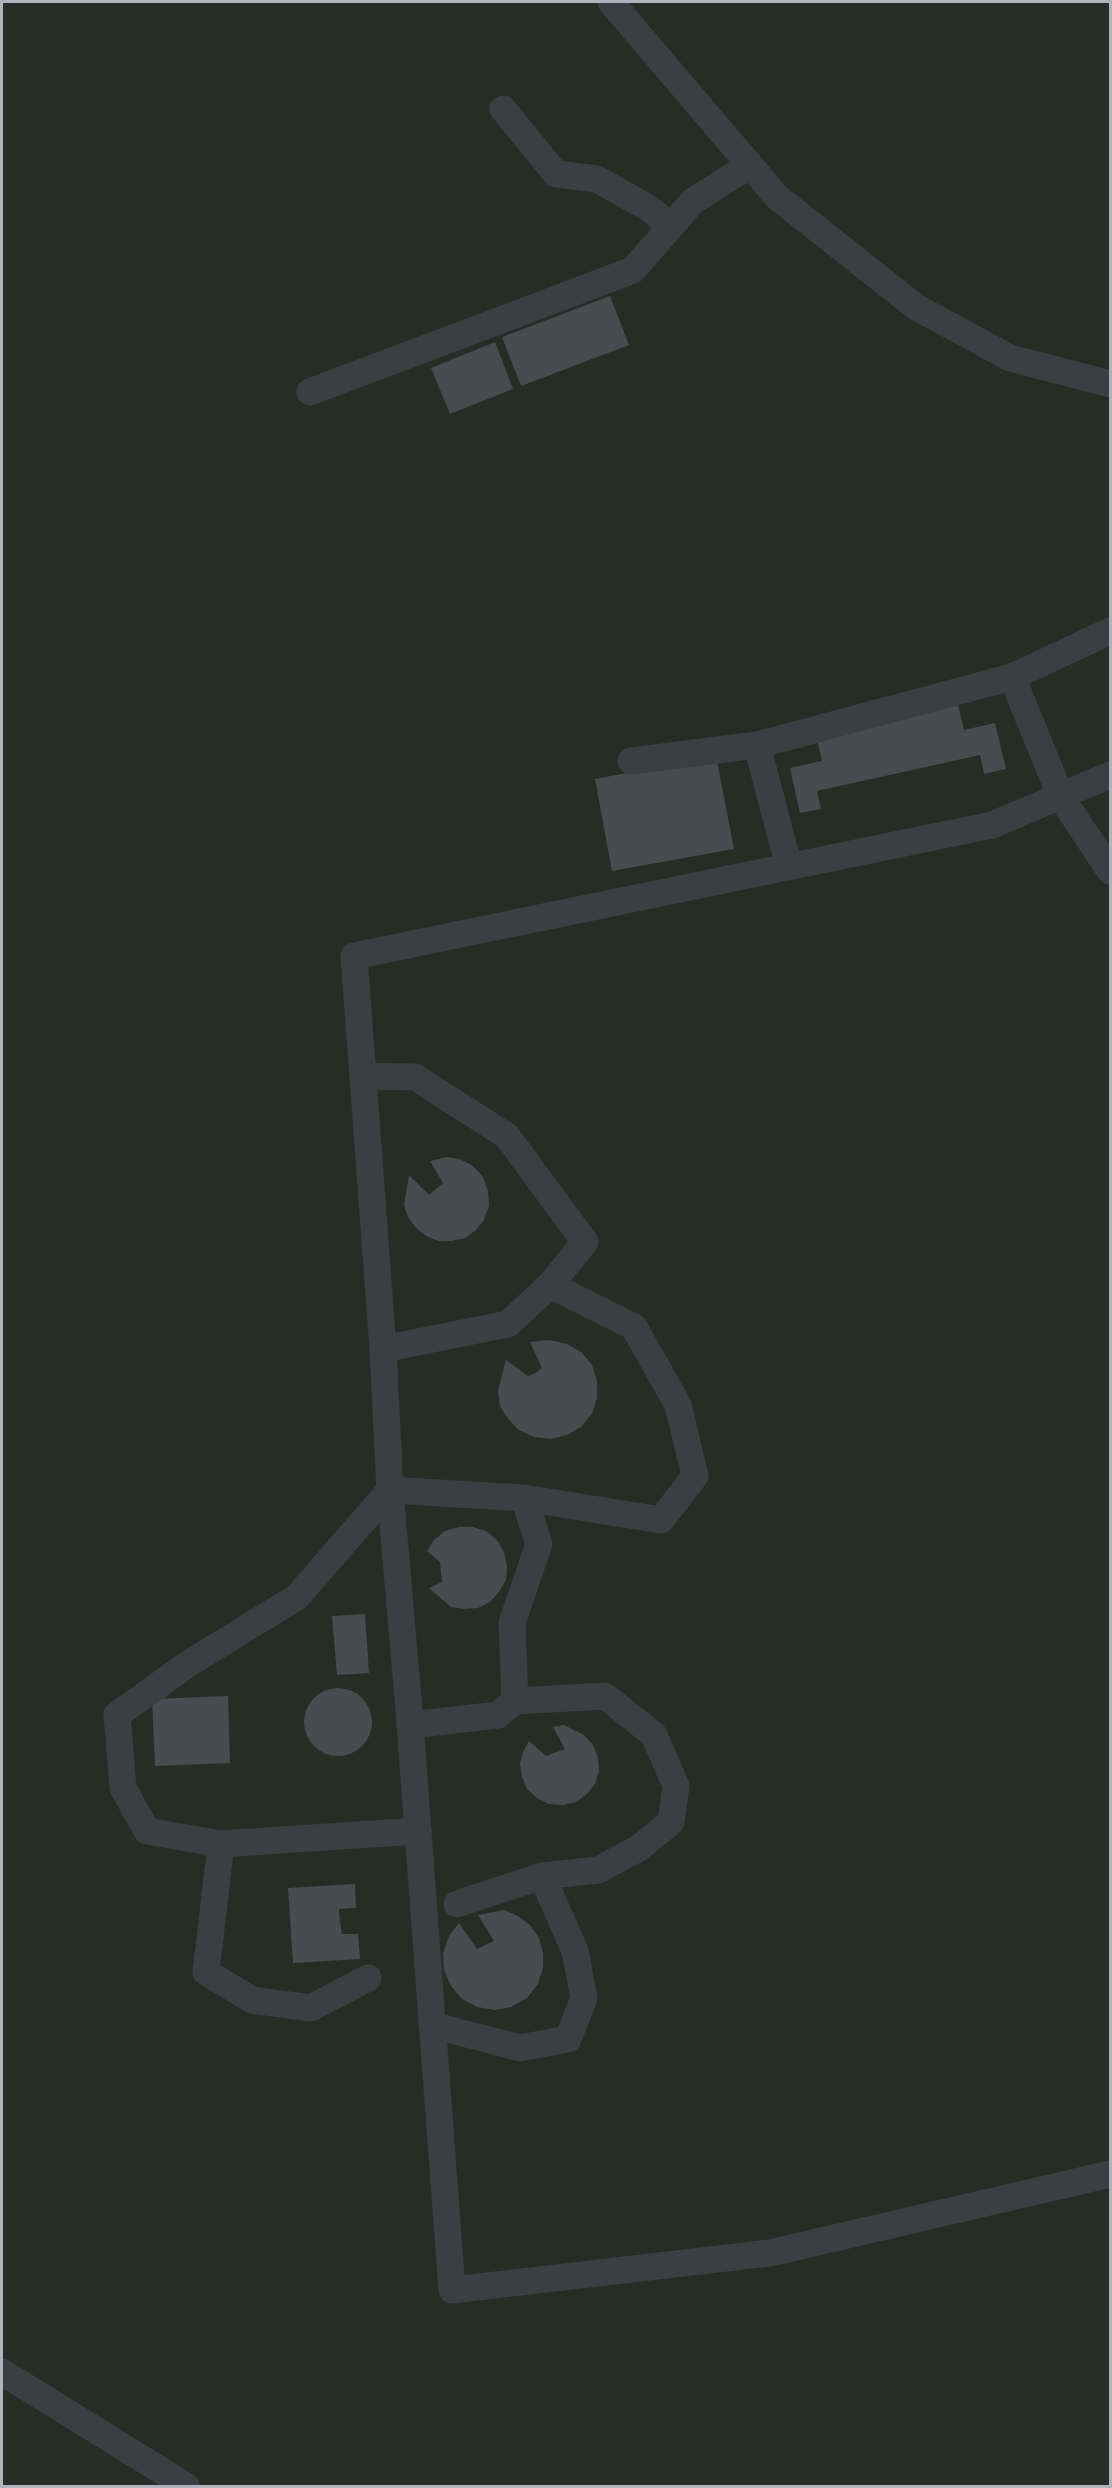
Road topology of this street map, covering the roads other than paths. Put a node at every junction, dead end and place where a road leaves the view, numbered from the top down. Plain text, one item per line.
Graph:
1 (612, 2) edge
2 (503, 109) dead end
3 (750, 165) junction
4 (671, 226) junction
5 (1110, 384) edge
6 (310, 392) dead end
7 (1110, 631) edge
8 (1012, 676) junction
9 (757, 745) junction
10 (631, 761) dead end
11 (1110, 775) edge
12 (1061, 797) junction
13 (789, 867) junction
14 (1110, 872) edge
15 (363, 1076) junction
16 (550, 1285) junction
17 (383, 1349) junction
18 (390, 1490) junction
19 (524, 1498) junction
20 (516, 1701) junction
21 (410, 1725) junction
22 (418, 1831) junction
23 (220, 1844) junction
24 (542, 1876) junction
25 (457, 1904) dead end
26 (368, 1978) dead end
27 (432, 2025) junction
28 (1110, 2174) edge
29 (2, 2372) edge
30 (186, 2487) edge

1 - 3 street
2 - 4 street
3 - 4 street
3 - 5 street
4 - 6 street
7 - 8 street
8 - 9 street
8 - 12 street
9 - 10 street
9 - 13 street
11 - 12 street
12 - 13 street
12 - 14 street
13 - 15 street
15 - 16 street
15 - 17 street
16 - 17 street
16 - 19 street
17 - 18 street
18 - 19 street
18 - 21 street
18 - 23 street
19 - 20 street
20 - 21 street
20 - 24 street
21 - 22 street
22 - 23 street
22 - 27 street
23 - 26 street
24 - 25 street
24 - 27 street
27 - 28 street
29 - 30 street

